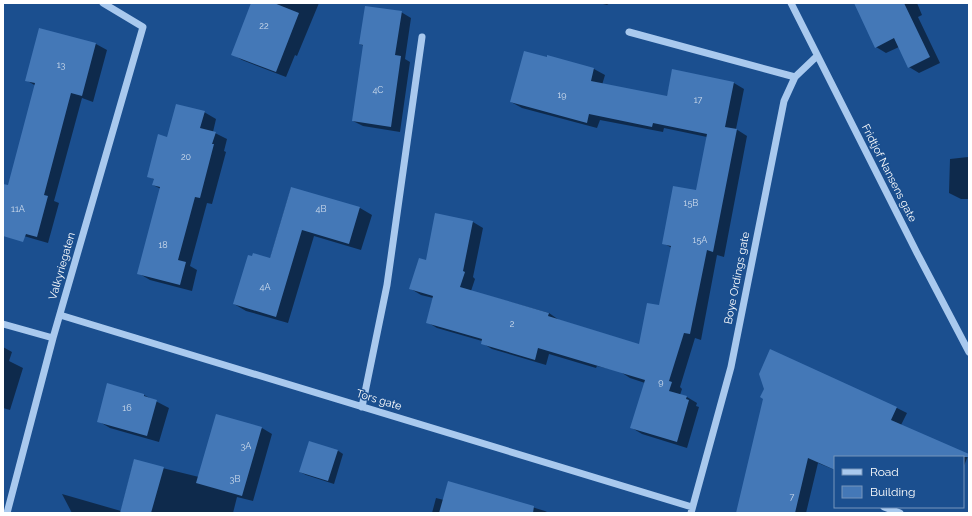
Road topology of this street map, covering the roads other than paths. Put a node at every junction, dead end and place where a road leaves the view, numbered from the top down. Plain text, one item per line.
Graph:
1 (103, 3) edge
2 (791, 3) edge
3 (629, 32) dead end
4 (422, 37) dead end
5 (818, 56) junction
6 (795, 77) junction
7 (60, 315) junction
8 (3, 324) edge
9 (53, 338) junction
10 (969, 352) edge
11 (362, 407) junction
12 (887, 508) edge
13 (691, 510) edge
14 (7, 513) edge
15 (900, 513) edge

1 - 7 street, Valkyriegaten
2 - 5 street, Fridtjof Nansens gate
3 - 6 street
4 - 11 street
5 - 6 street, Boye Ordings gate
5 - 10 street, Fridtjof Nansens gate
6 - 13 street, Boye Ordings gate
7 - 9 street, Valkyriegaten
7 - 11 street, Tors gate
8 - 9 street
9 - 14 street, Valkyriegaten
11 - 13 street, Tors gate
12 - 15 street

